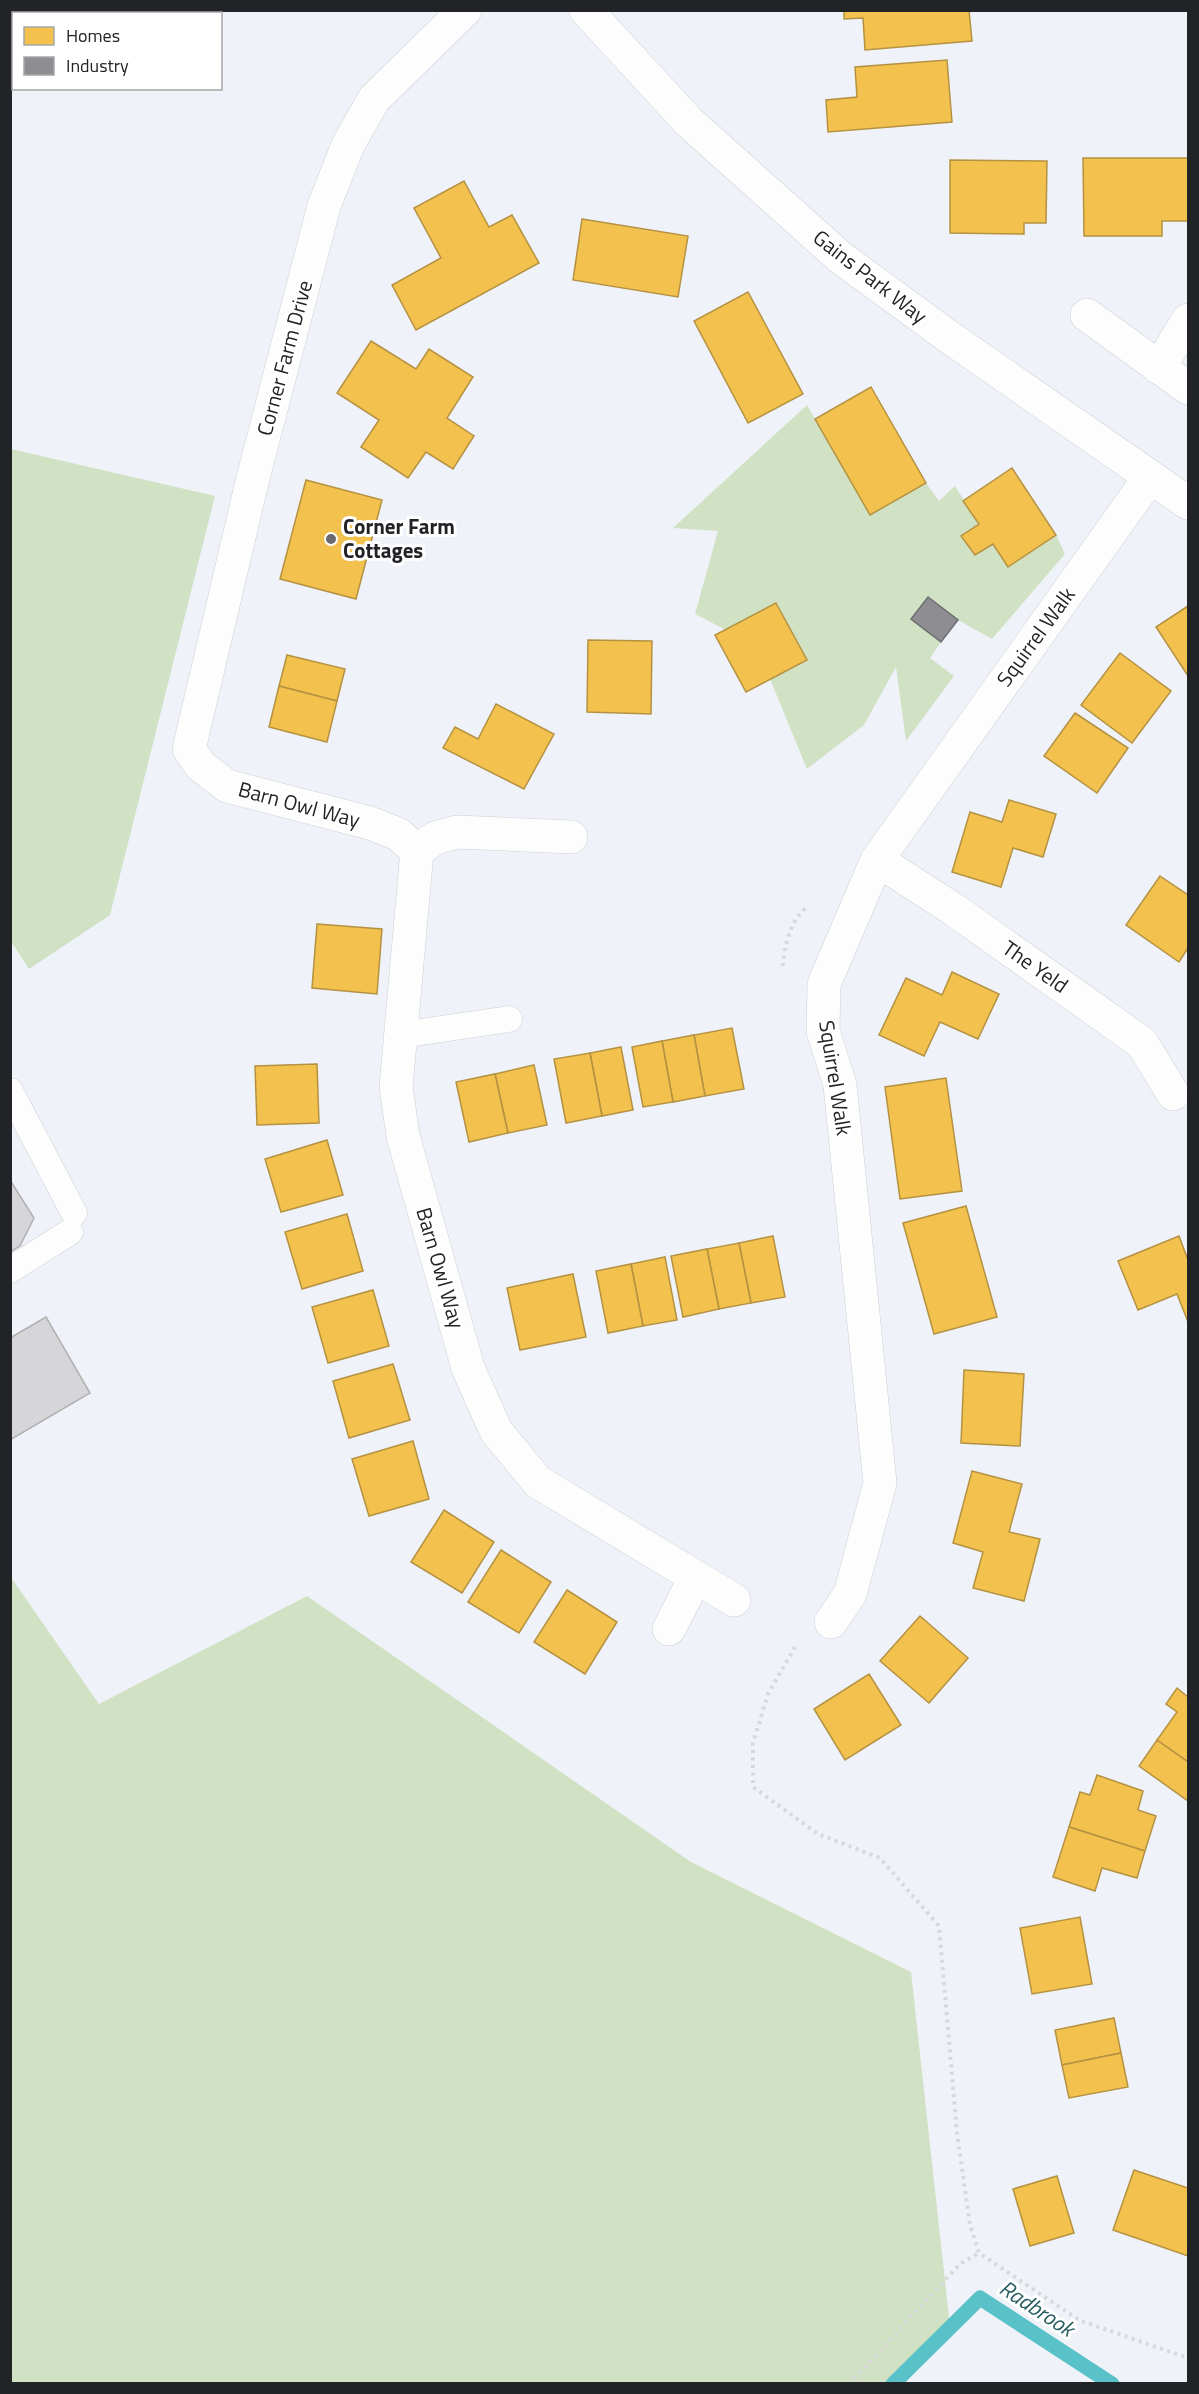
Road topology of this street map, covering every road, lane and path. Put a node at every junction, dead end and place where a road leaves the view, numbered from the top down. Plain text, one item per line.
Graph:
1 (465, 10) edge
2 (586, 10) edge
3 (1087, 315) dead end
4 (1188, 320) edge
5 (1159, 368) junction
6 (1188, 388) edge
7 (1150, 477) junction
8 (1188, 502) edge
9 (189, 749) joint
10 (571, 837) dead end
11 (417, 851) junction
12 (876, 860) junction
13 (812, 904) dead end
14 (782, 974) dead end
15 (509, 1019) dead end
16 (401, 1035) junction
17 (10, 1090) edge
18 (1173, 1094) dead end
19 (10, 1270) edge
20 (695, 1578) junction
21 (734, 1600) dead end
22 (831, 1622) dead end
23 (669, 1629) dead end
24 (796, 1644) dead end
25 (979, 2253) junction
26 (1188, 2358) edge
27 (849, 2384) edge

1 - 9 street, Corner Farm Drive
2 - 7 street, Gains Park Way
3 - 5 street
4 - 5 street
5 - 6 street
7 - 8 street, Gains Park Way
7 - 12 street, Squirrel Walk
9 - 11 street, Barn Owl Way
10 - 11 street
11 - 16 street, Barn Owl Way
12 - 18 street, The Yeld
12 - 22 street, Squirrel Walk
13 - 14 path
15 - 16 lane
16 - 20 street, Barn Owl Way
17 - 19 lane
20 - 21 street, Barn Owl Way
20 - 23 street
24 - 25 path
25 - 26 path
25 - 27 path

